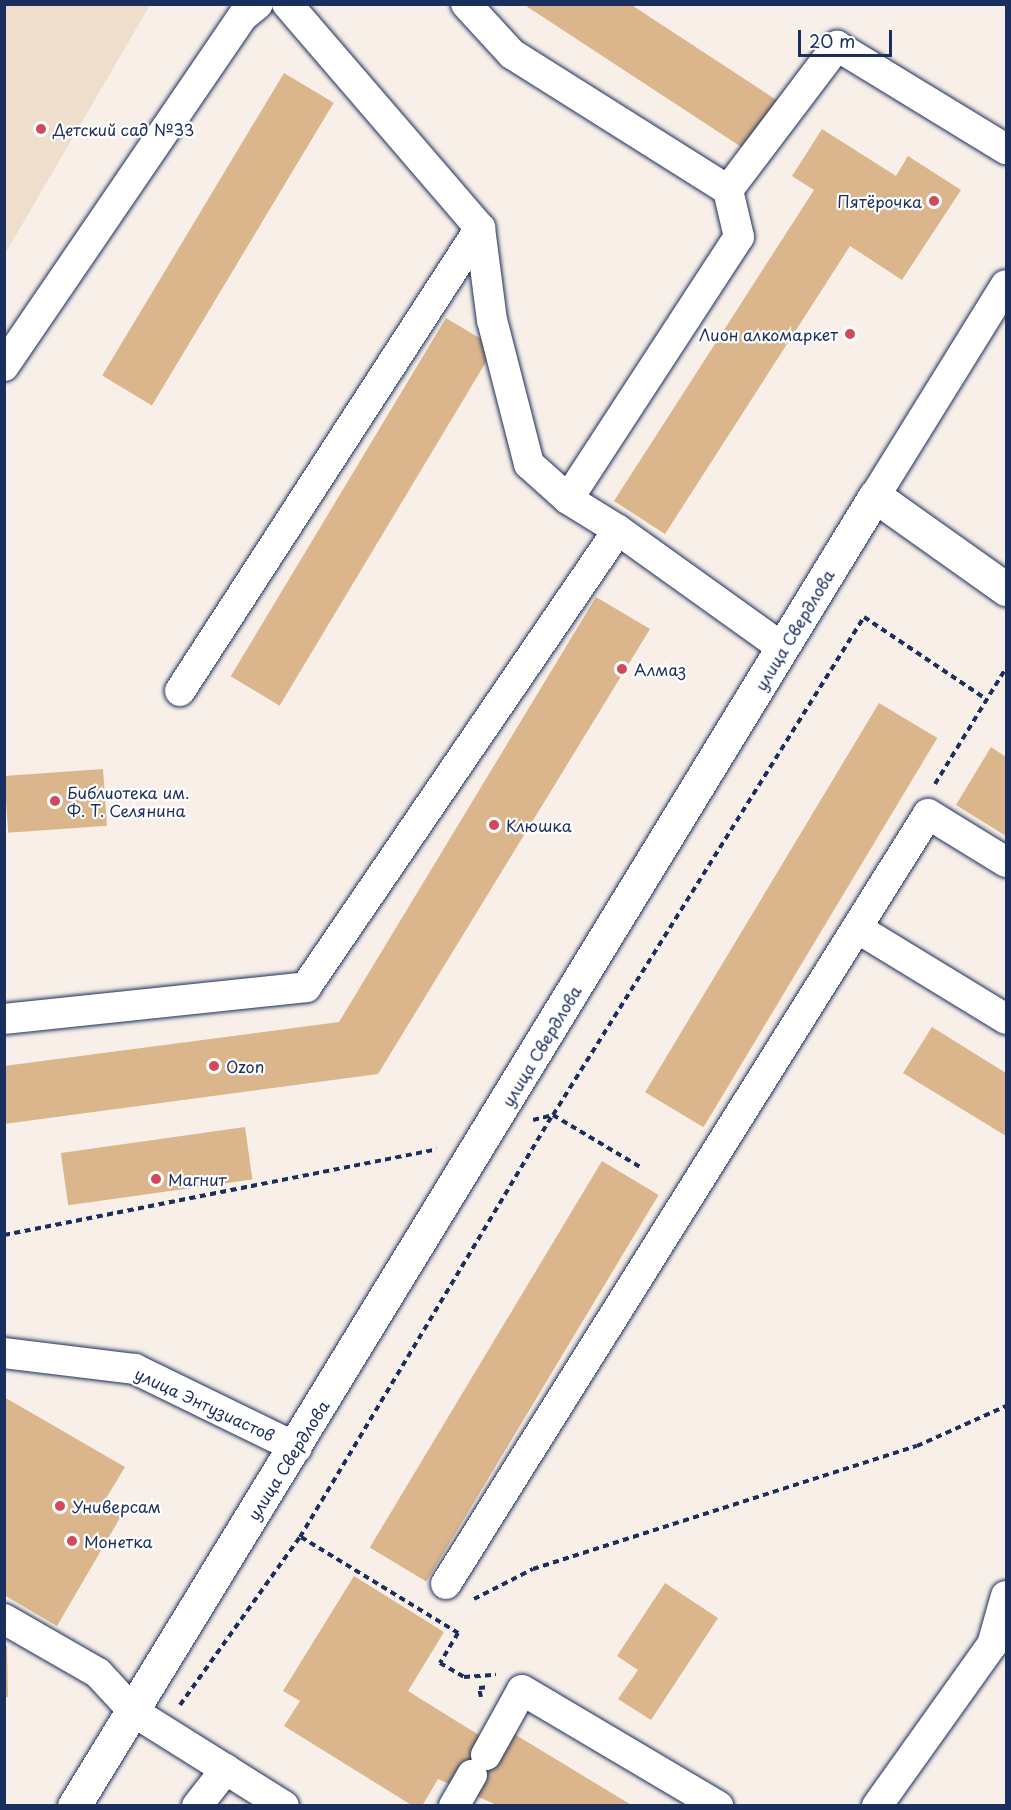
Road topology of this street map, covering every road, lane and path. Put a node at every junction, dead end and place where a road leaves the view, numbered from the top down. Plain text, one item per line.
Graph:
1 (258, 4) edge
2 (287, 4) edge
3 (466, 4) edge
4 (1006, 149) edge
5 (728, 190) junction
6 (480, 228) junction
7 (1006, 285) edge
8 (4, 366) edge
9 (875, 496) junction
10 (568, 499) junction
11 (618, 530) junction
12 (1006, 589) edge
13 (783, 648) junction
14 (1006, 668) edge
15 (180, 691) dead end
16 (986, 699) junction
17 (928, 794) dead end
18 (1006, 862) edge
19 (857, 928) junction
20 (4, 1019) edge
21 (1006, 1019) edge
22 (553, 1115) junction
23 (490, 1131) junction
24 (642, 1168) dead end
25 (4, 1235) edge
26 (4, 1353) edge
27 (1006, 1406) edge
28 (297, 1448) junction
29 (300, 1537) junction
30 (456, 1594) joint
31 (1006, 1596) edge
32 (446, 1614) dead end
33 (4, 1619) edge
34 (436, 1619) junction
35 (464, 1677) dead end
36 (479, 1688) dead end
37 (481, 1701) dead end
38 (134, 1712) junction
39 (161, 1730) junction
40 (226, 1769) junction
41 (74, 1806) edge
42 (197, 1806) edge
43 (284, 1806) edge
44 (454, 1806) edge
45 (718, 1806) edge
46 (877, 1806) edge

1 - 8 street
2 - 6 street
3 - 5 street
4 - 5 street
5 - 10 street
6 - 10 street
6 - 15 street
7 - 9 street, улица Свердлова
9 - 12 main road
9 - 13 main road, улица Свердлова
10 - 11 street
11 - 13 street
11 - 20 street
13 - 23 main road, улица Свердлова
14 - 16 path
16 - 17 path
16 - 22 path
18 - 19 street
19 - 21 street
19 - 30 street
22 - 23 path
22 - 24 path
22 - 29 path
23 - 25 path
23 - 28 main road, улица Свердлова
26 - 28 street, улица Энтузиастов
27 - 30 path
28 - 38 main road, улица Свердлова
29 - 34 path
29 - 39 path
31 - 46 street
32 - 34 path
33 - 38 street
34 - 35 path
36 - 37 path
38 - 39 street
38 - 41 main road, улица Свердлова
39 - 40 street
40 - 42 street
40 - 43 street
44 - 45 street

